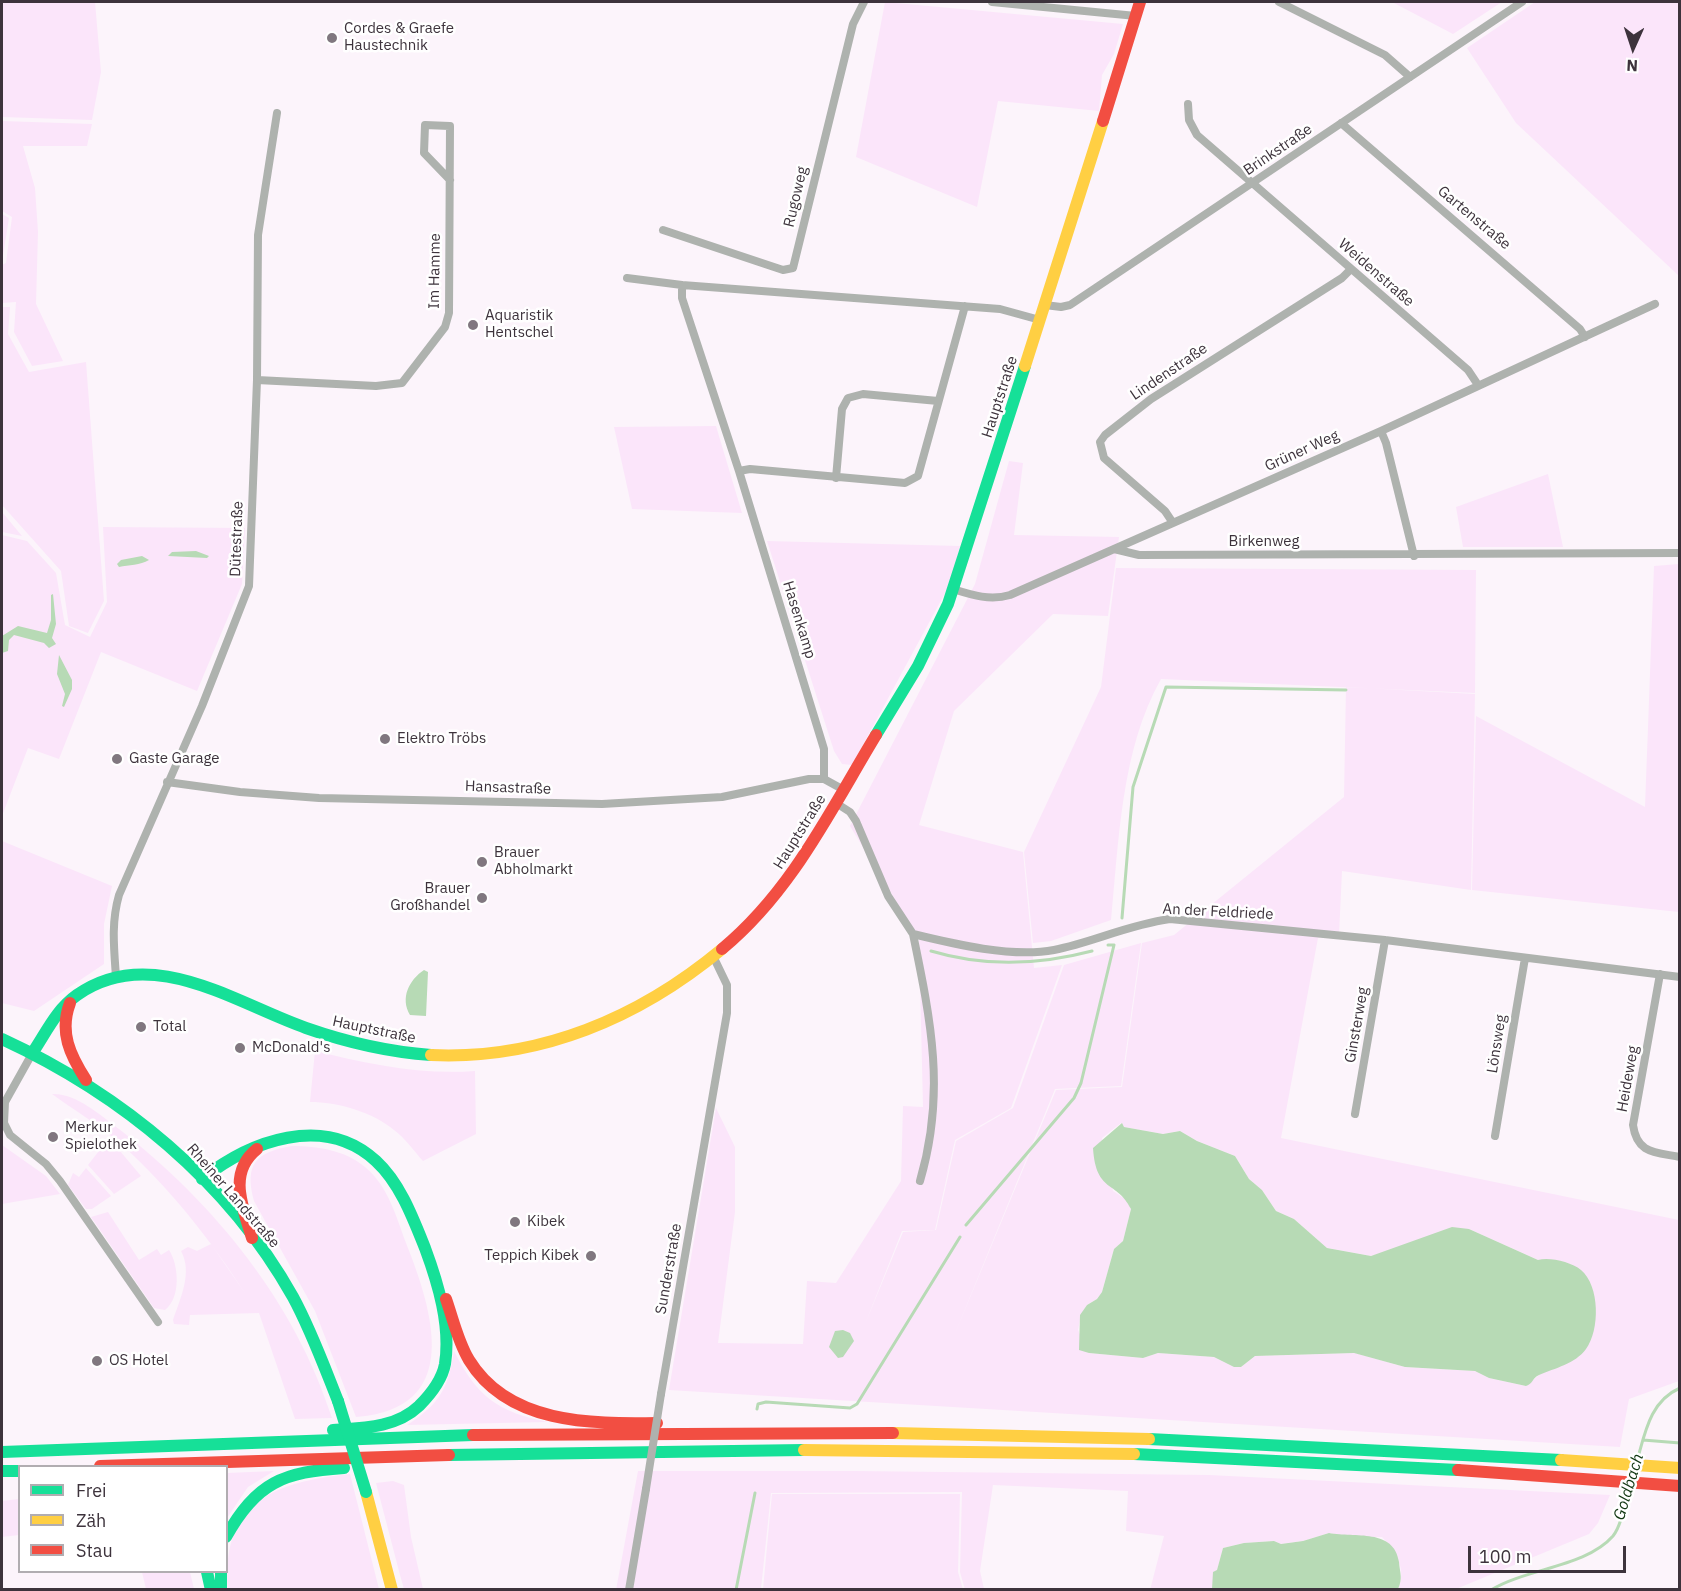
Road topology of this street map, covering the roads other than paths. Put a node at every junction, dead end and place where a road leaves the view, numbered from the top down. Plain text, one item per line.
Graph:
1 (864, 2) edge
2 (992, 2) edge
3 (1140, 2) edge
4 (1279, 2) edge
5 (1522, 2) edge
6 (1136, 16) junction
7 (1410, 77) junction
8 (1188, 104) dead end
9 (277, 113) dead end
10 (1341, 123) junction
11 (450, 180) junction
12 (1253, 184) junction
13 (663, 230) dead end
14 (1351, 269) junction
15 (627, 278) dead end
16 (682, 285) junction
17 (1655, 303) dead end
18 (1045, 304) junction
19 (965, 306) junction
20 (1040, 320) junction
21 (1585, 337) junction
22 (257, 380) junction
23 (1478, 385) junction
24 (938, 401) junction
25 (1381, 431) junction
26 (739, 471) junction
27 (836, 478) junction
28 (1173, 523) junction
29 (1114, 549) junction
30 (1680, 553) edge
31 (1414, 556) junction
32 (953, 589) junction
33 (824, 779) junction
34 (167, 782) junction
35 (844, 790) junction
36 (836, 803) junction
37 (913, 934) junction
38 (1385, 940) junction
39 (713, 956) junction
40 (1525, 958) junction
41 (1660, 974) junction
42 (116, 977) junction
43 (1680, 977) edge
44 (81, 991) junction
45 (2, 1039) edge
46 (33, 1052) junction
47 (88, 1083) junction
48 (1355, 1114) dead end
49 (287, 1135) junction
50 (1495, 1136) dead end
51 (1680, 1156) edge
52 (202, 1179) junction
53 (920, 1181) dead end
54 (252, 1238) junction
55 (434, 1275) junction
56 (158, 1322) dead end
57 (705, 1433) junction
58 (259, 1442) junction
59 (2, 1452) edge
60 (445, 1454) junction
61 (153, 1465) edge
62 (1680, 1468) edge
63 (1680, 1486) edge
64 (228, 1533) edge
65 (207, 1573) edge
66 (221, 1573) edge
67 (211, 1590) edge
68 (221, 1590) edge
69 (392, 1590) edge
70 (629, 1590) edge

1 - 13 street, Rugoweg
2 - 6 street
3 - 6 main road, Hauptstraße
4 - 7 street
5 - 7 street, Brinkstraße
6 - 18 main road, Hauptstraße
7 - 10 street, Brinkstraße
8 - 12 street, Weidenstraße
9 - 22 street, Dütestraße
10 - 12 street, Brinkstraße
10 - 21 street, Gartenstraße
11 - 11 street, Im Hamme
11 - 22 street, Im Hamme
12 - 14 street, Weidenstraße
12 - 18 street, Brinkstraße
14 - 23 street, Weidenstraße
14 - 28 street, Lindenstraße
15 - 16 street
16 - 19 street
16 - 26 street, Hasenkamp
17 - 21 street, Grüner Weg
18 - 20 main road, Hauptstraße
19 - 20 street
19 - 24 street
20 - 32 main road, Hauptstraße
21 - 23 street, Grüner Weg
22 - 34 street, Dütestraße
23 - 25 street, Grüner Weg
24 - 27 street
24 - 27 street
25 - 28 street, Grüner Weg
25 - 31 street
26 - 27 street
26 - 33 street, Hasenkamp
28 - 29 street, Grüner Weg
29 - 31 street, Birkenweg
29 - 32 street, Grüner Weg
30 - 31 street, Birkenweg
32 - 35 main road, Hauptstraße
33 - 34 street, Hansastraße
33 - 35 street
34 - 42 street, Dütestraße
35 - 36 main road, Hauptstraße
36 - 37 street
36 - 39 main road, Hauptstraße
37 - 38 street, An der Feldriede
37 - 53 street
38 - 40 street, An der Feldriede
38 - 48 street, Ginsterweg
39 - 42 main road, Hauptstraße
39 - 70 street, Sunderstraße, bridge
40 - 41 street, An der Feldriede
40 - 50 street, Lönsweg
41 - 43 street, An der Feldriede
41 - 51 street, Heideweg
42 - 44 main road, Hauptstraße
44 - 46 main road, Hauptstraße
44 - 47 main road
45 - 46 main road, Rheiner Landstraße
46 - 47 main road, Rheiner Landstraße
46 - 56 street
47 - 52 main road, Rheiner Landstraße
49 - 52 main road
49 - 54 main road
49 - 55 main road
52 - 54 main road, Rheiner Landstraße
54 - 69 main road, Rheiner Landstraße, bridge
55 - 57 main road
55 - 58 main road
57 - 58 main road
57 - 62 main road
58 - 59 main road
60 - 61 main road
60 - 63 main road
60 - 64 main road
65 - 67 main road
66 - 68 main road

